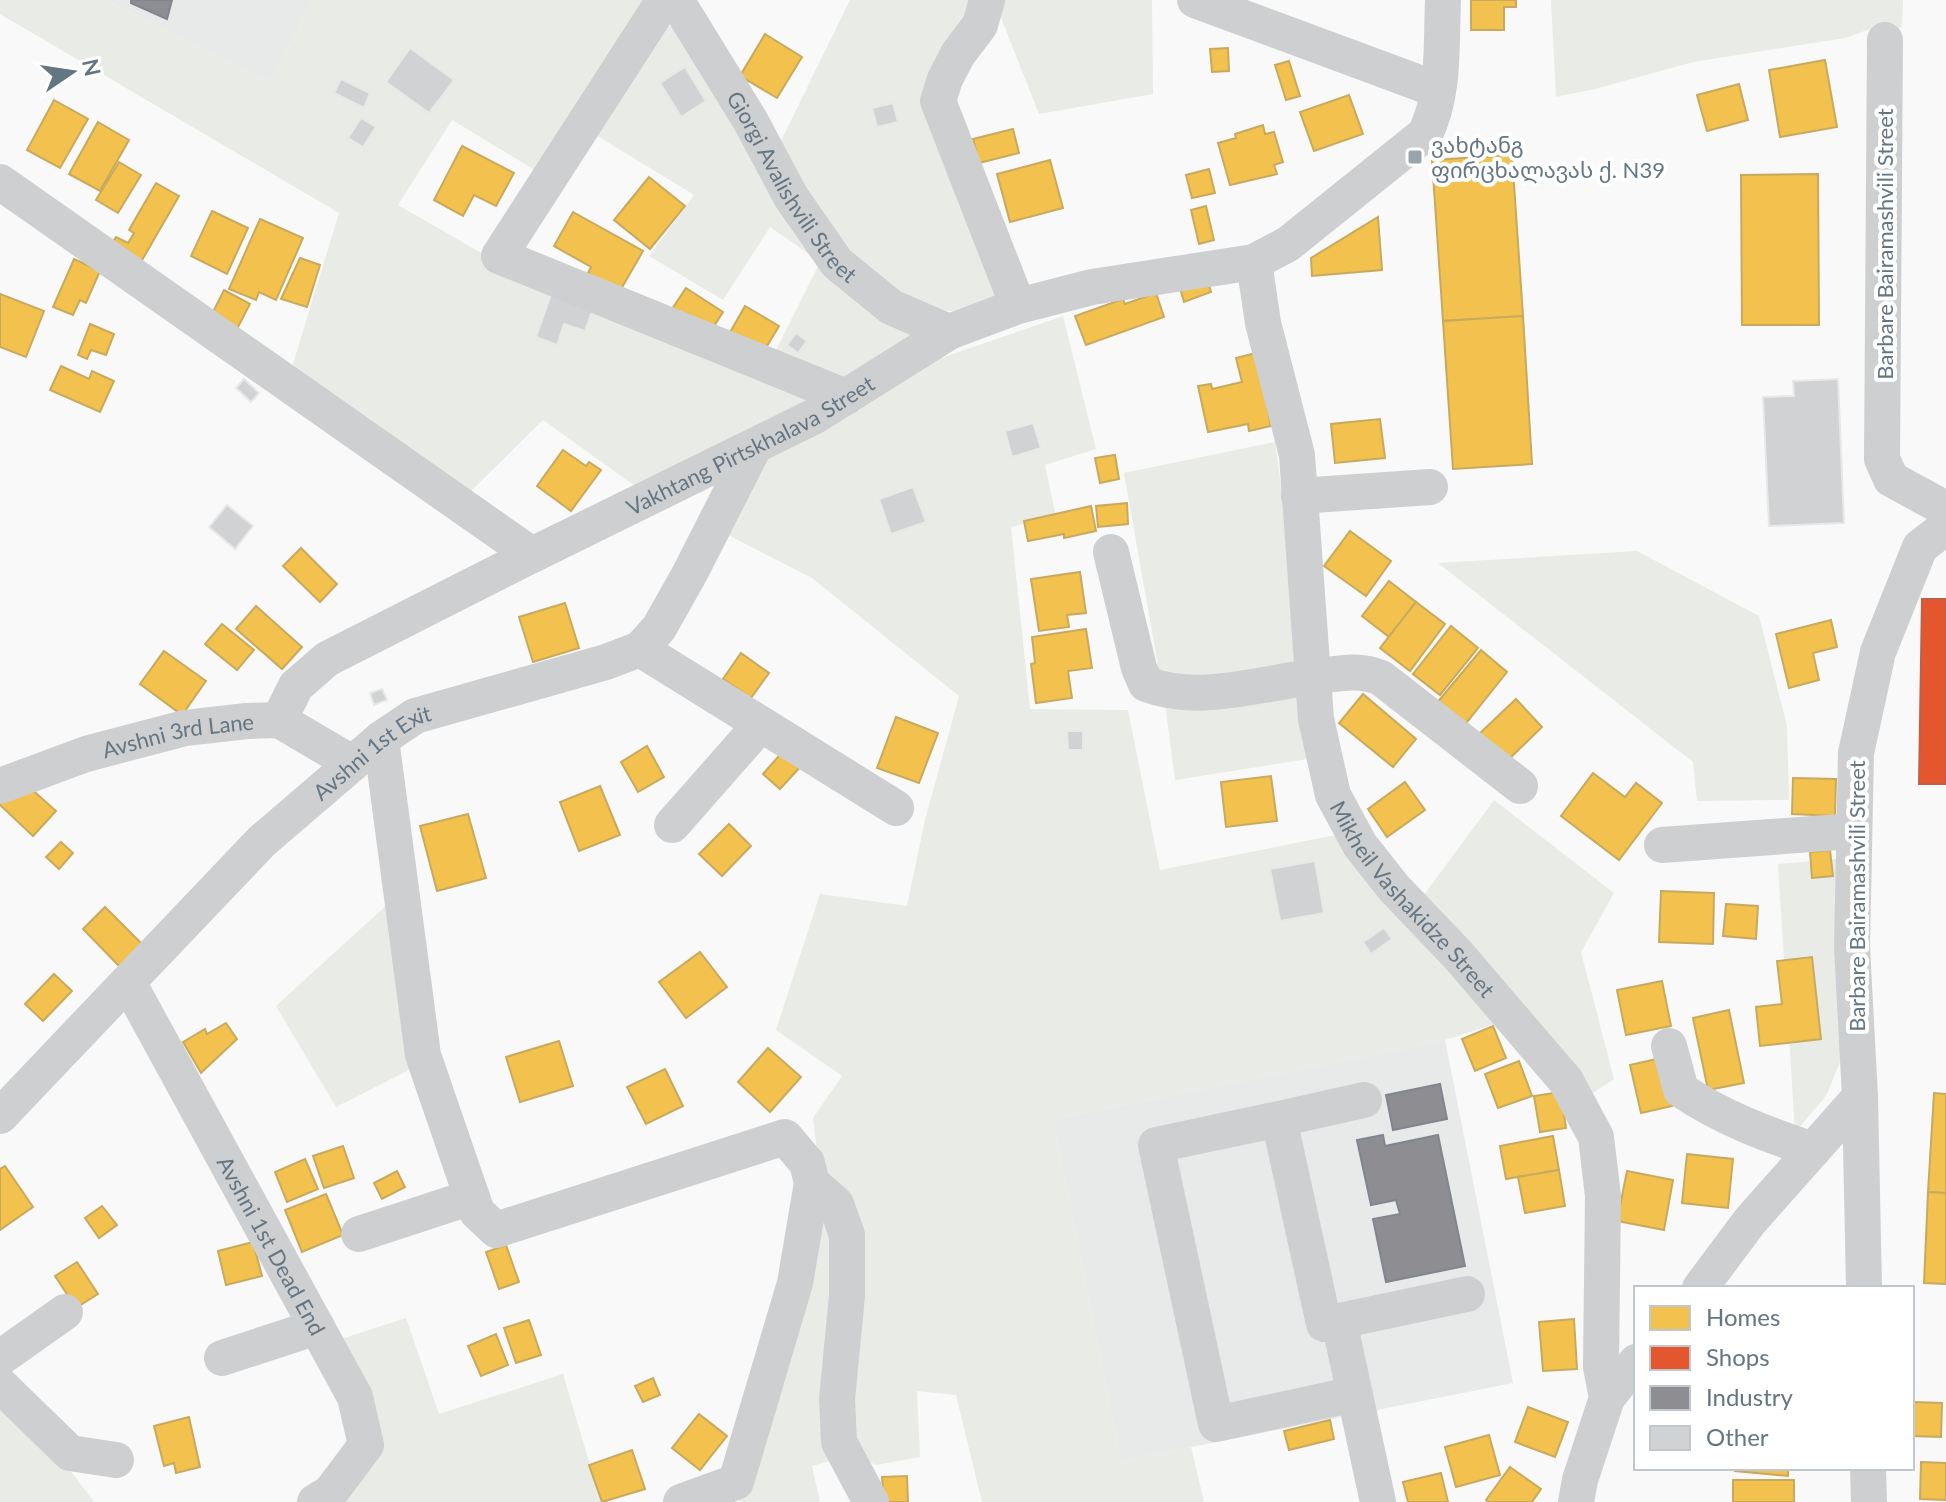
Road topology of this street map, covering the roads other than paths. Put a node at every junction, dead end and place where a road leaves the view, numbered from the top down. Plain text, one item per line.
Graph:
1 (664, 0) edge
2 (676, 0) edge
3 (987, 0) edge
4 (1195, 0) edge
5 (1443, 0) edge
6 (1885, 40) dead end
7 (1438, 90) junction
8 (0, 182) edge
9 (1254, 262) junction
10 (1018, 306) junction
11 (949, 332) junction
12 (846, 397) junction
13 (754, 447) junction
14 (1430, 487) dead end
15 (1299, 496) junction
16 (1946, 509) edge
17 (1946, 527) edge
18 (1111, 552) dead end
19 (532, 555) junction
20 (640, 649) junction
21 (1313, 676) junction
22 (279, 720) junction
23 (761, 724) junction
24 (381, 739) junction
25 (352, 763) junction
26 (3, 779) edge
27 (1520, 786) dead end
28 (896, 808) dead end
29 (672, 825) dead end
30 (1853, 831) junction
31 (1662, 845) dead end
32 (128, 982) junction
33 (1669, 1046) dead end
34 (1860, 1097) junction
35 (1364, 1100) dead end
36 (0, 1116) edge
37 (1279, 1119) junction
38 (1813, 1150) junction
39 (812, 1183) junction
40 (472, 1197) junction
41 (359, 1234) dead end
42 (1701, 1286) edge
43 (1864, 1286) edge
44 (1467, 1294) dead end
45 (65, 1312) dead end
46 (1339, 1321) junction
47 (317, 1327) junction
48 (0, 1358) edge
49 (222, 1358) dead end
50 (1634, 1364) edge
51 (0, 1385) edge
52 (1355, 1394) junction
53 (1607, 1398) junction
54 (116, 1460) dead end
55 (1868, 1470) edge
56 (1573, 1495) edge
57 (315, 1502) edge
58 (681, 1502) edge
59 (871, 1502) edge
60 (1378, 1502) edge
61 (1869, 1502) edge

1 - 12 street
2 - 11 street, Giorgi Avalishvili Street
3 - 10 street
4 - 7 street
5 - 7 street, Vakhtang Pirtskhalava Street
6 - 16 street, Barbare Bairamashvili Street
7 - 9 street, Vakhtang Pirtskhalava Street
8 - 19 street
9 - 10 street, Vakhtang Pirtskhalava Street
9 - 15 street, Mikheil Vashakidze Street
10 - 11 street, Vakhtang Pirtskhalava Street
11 - 12 street, Vakhtang Pirtskhalava Street
12 - 13 street, Vakhtang Pirtskhalava Street
13 - 19 street, Vakhtang Pirtskhalava Street
13 - 20 street
14 - 15 street
15 - 21 street, Mikheil Vashakidze Street
17 - 30 street, Barbare Bairamashvili Street
18 - 21 street
19 - 22 street, Vakhtang Pirtskhalava Street
20 - 23 street
20 - 24 street, Avshni 1st Exit
21 - 27 street
21 - 53 street, Mikheil Vashakidze Street
22 - 25 street, Avshni 3rd Lane
22 - 26 street, Avshni 3rd Lane
23 - 28 street
23 - 29 street
24 - 25 street, Avshni 1st Exit
24 - 40 street
25 - 32 street, Avshni 1st Exit
30 - 31 street
30 - 34 street, Barbare Bairamashvili Street
32 - 36 street, Avshni 1st Exit
32 - 47 street, Avshni 1st Dead End
33 - 38 street
34 - 38 street
34 - 43 street, Barbare Bairamashvili Street
35 - 37 street
37 - 46 street
37 - 52 street
38 - 42 street
39 - 40 street
39 - 58 street
39 - 59 street
40 - 41 street
44 - 46 street
45 - 48 street
46 - 52 street
47 - 49 street
47 - 57 street, Avshni 1st Dead End
50 - 53 street
51 - 54 street
52 - 60 street
53 - 56 street, Mikheil Vashakidze Street
55 - 61 street

